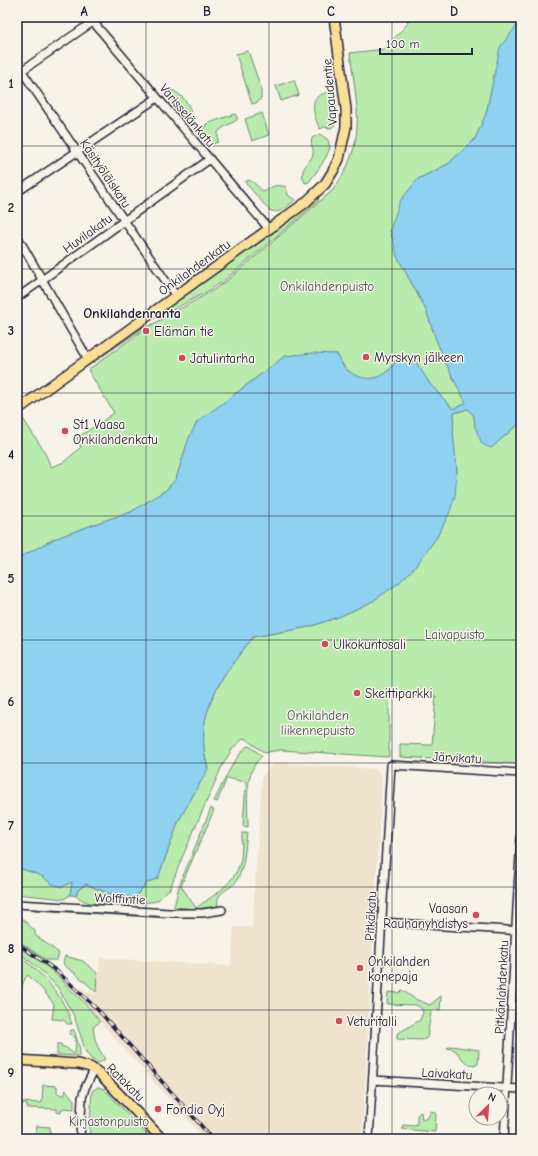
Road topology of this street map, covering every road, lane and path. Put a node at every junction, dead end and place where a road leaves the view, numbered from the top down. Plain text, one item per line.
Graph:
1 (100, 17) edge
2 (334, 17) edge
3 (91, 20) edge
4 (17, 64) edge
5 (19, 72) edge
6 (157, 98) junction
7 (77, 151) junction
8 (210, 159) junction
9 (17, 192) edge
10 (124, 221) junction
11 (269, 229) junction
12 (17, 236) edge
13 (42, 280) junction
14 (176, 296) junction
15 (17, 298) edge
16 (88, 359) junction
17 (17, 410) edge
18 (391, 766) joint
19 (521, 773) edge
20 (521, 837) edge
21 (17, 904) edge
22 (222, 910) dead end
23 (381, 922) junction
24 (518, 931) edge
25 (17, 1060) edge
26 (94, 1070) junction
27 (373, 1080) junction
28 (474, 1086) edge
29 (507, 1086) edge
30 (508, 1088) edge
31 (521, 1089) edge
32 (505, 1126) edge
33 (80, 1139) edge
34 (162, 1139) edge
35 (369, 1139) edge
36 (504, 1139) edge

1 - 3 street
2 - 11 main road, Vapaudentie
3 - 5 street
3 - 6 street, Varisselänkatu
4 - 5 street, Käsityöläiskatu
5 - 7 street, Käsityöläiskatu
6 - 7 street
6 - 8 street, Varisselänkatu
7 - 9 street
7 - 10 street, Käsityöläiskatu
8 - 10 street, Huvilakatu
8 - 11 street, Varisselänkatu
10 - 13 street, Huvilakatu
10 - 14 street, Käsityöläiskatu
11 - 14 main road, Onkilahdenkatu
12 - 13 street
13 - 15 street, Huvilakatu
13 - 16 street
14 - 16 main road, Onkilahdenkatu
16 - 17 main road, Onkilahdenkatu
18 - 19 street, Järvikatu
18 - 23 street, Pitkäkatu
20 - 24 street, Pitkänlahdenkatu
21 - 22 street, Wolffintie
23 - 24 street
23 - 27 street, Pitkäkatu
24 - 29 street, Pitkänlahdenkatu
25 - 26 main road, Ratakatu
26 - 33 street
26 - 34 main road, Ratakatu
27 - 28 street, Laivakatu
27 - 35 street, Pitkäkatu
30 - 31 street, Laivakatu
32 - 36 street, Pitkänlahdenkatu

